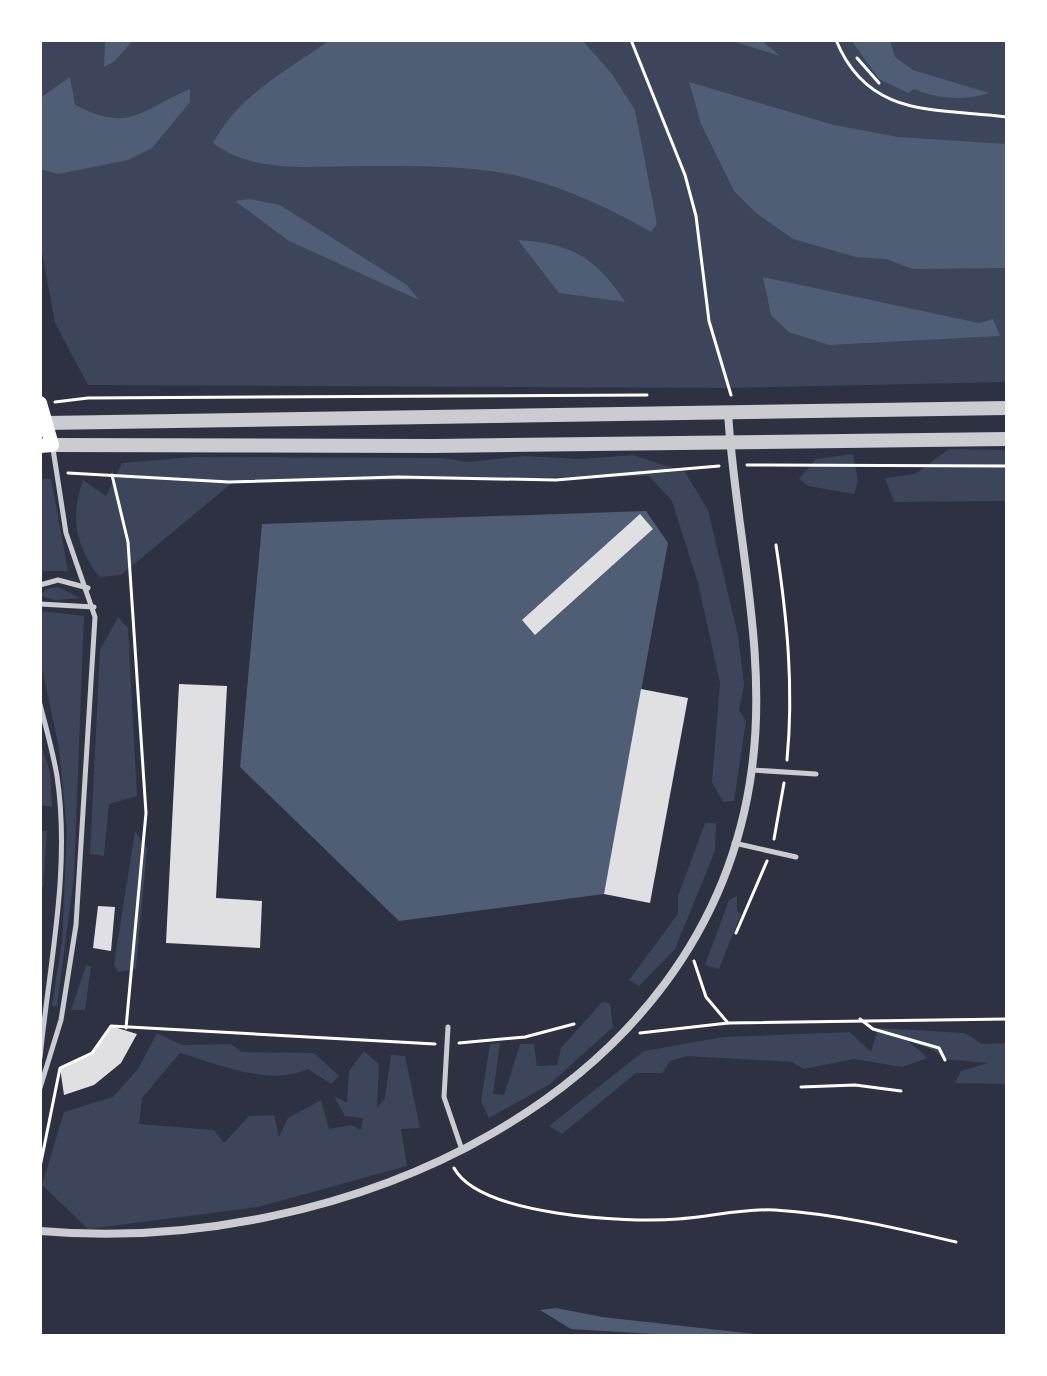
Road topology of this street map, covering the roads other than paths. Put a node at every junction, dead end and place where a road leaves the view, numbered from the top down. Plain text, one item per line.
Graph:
1 (40, 403) edge
2 (1007, 408) edge
3 (728, 412) junction
4 (43, 423) edge
5 (1007, 439) edge
6 (730, 440) junction
7 (46, 445) edge
8 (40, 585) edge
9 (88, 588) junction
10 (40, 604) edge
11 (94, 607) junction
12 (40, 704) edge
13 (752, 770) junction
14 (816, 774) dead end
15 (734, 843) junction
16 (796, 857) dead end
17 (448, 1027) dead end
18 (40, 1058) edge
19 (40, 1088) edge
20 (462, 1151) junction
21 (40, 1231) edge

1 - 4 main road
2 - 3 street
3 - 4 street
3 - 6 street
4 - 7 main road
5 - 6 street
6 - 7 street
6 - 13 street
7 - 9 lane
8 - 9 lane
9 - 11 lane
10 - 11 lane
11 - 19 lane
12 - 18 lane
13 - 14 lane
13 - 15 street
15 - 16 lane
15 - 20 street
17 - 20 lane
20 - 21 street

